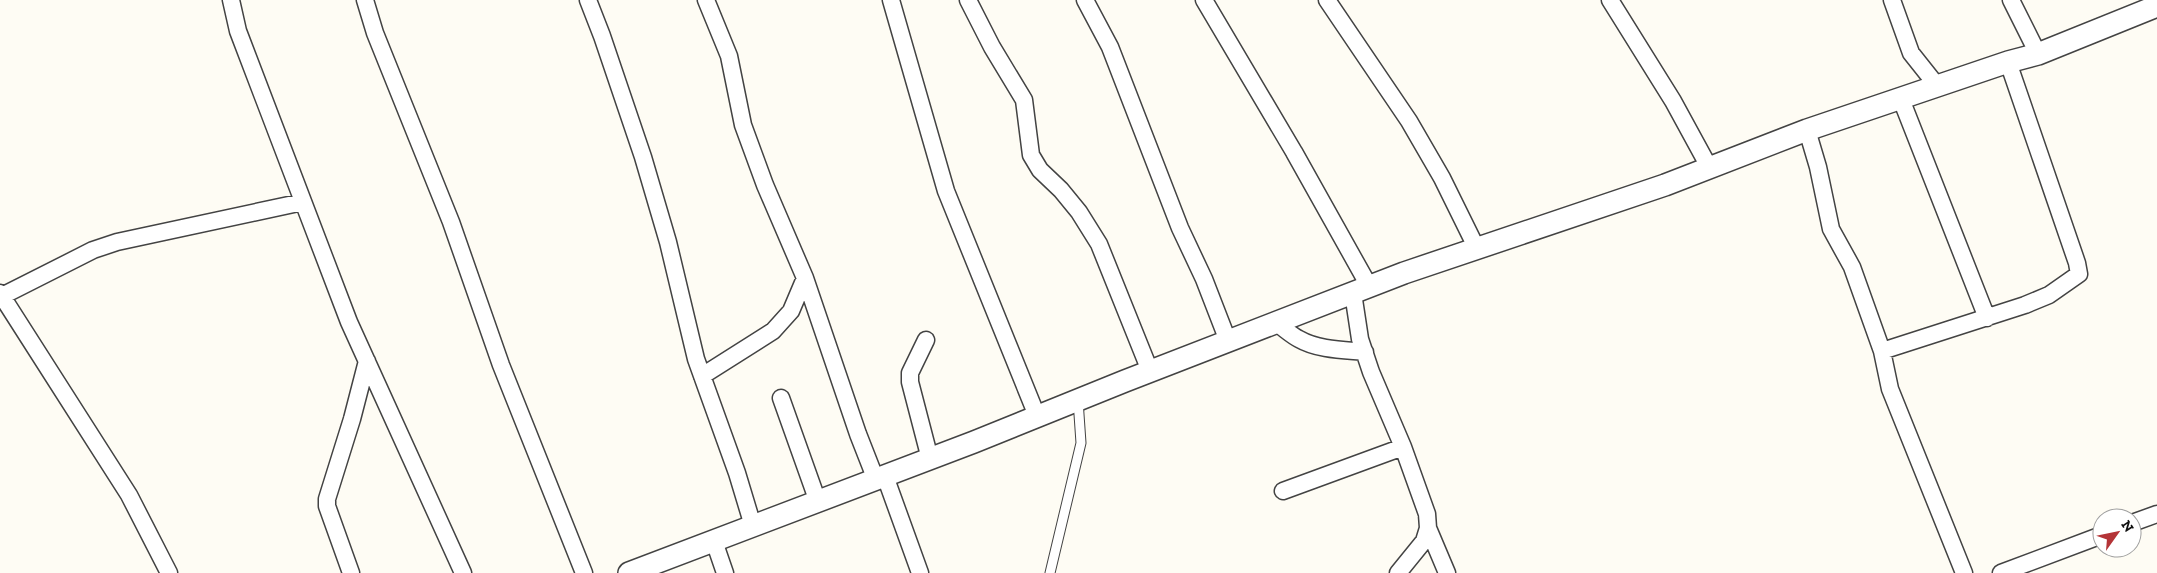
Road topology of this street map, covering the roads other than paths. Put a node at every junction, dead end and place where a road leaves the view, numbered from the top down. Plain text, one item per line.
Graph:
1 (231, 0) edge
2 (365, 0) edge
3 (588, 0) edge
4 (706, 0) edge
5 (891, 0) edge
6 (968, 0) edge
7 (1085, 0) edge
8 (1204, 0) edge
9 (1327, 0) edge
10 (1610, 0) edge
11 (1892, 0) edge
12 (2011, 0) edge
13 (2148, 5) edge
14 (2038, 54) junction
15 (2008, 62) junction
16 (1938, 87) junction
17 (1901, 99) junction
18 (1807, 130) junction
19 (1709, 167) junction
20 (303, 202) junction
21 (1476, 249) junction
22 (805, 278) junction
23 (1361, 290) junction
24 (1, 294) edge
25 (1987, 318) junction
26 (1276, 323) junction
27 (926, 340) dead end
28 (1228, 341) junction
29 (1882, 351) junction
30 (1365, 352) junction
31 (367, 361) junction
32 (1150, 371) junction
33 (702, 376) junction
34 (781, 398) dead end
35 (1078, 399) junction
36 (1037, 416) junction
37 (1403, 447) junction
38 (930, 458) junction
39 (880, 478) junction
40 (1282, 491) dead end
41 (818, 502) junction
42 (2157, 514) edge
43 (2142, 519) edge
44 (754, 526) junction
45 (1428, 528) junction
46 (2092, 538) edge
47 (714, 541) junction
48 (642, 571) edge
49 (170, 573) edge
50 (351, 573) edge
51 (463, 573) edge
52 (584, 573) edge
53 (725, 573) edge
54 (920, 573) edge
55 (1050, 573) edge
56 (1398, 573) edge
57 (1447, 573) edge
58 (1964, 573) edge
59 (2001, 573) edge

1 - 20 street
2 - 52 street
3 - 33 street
4 - 22 street
5 - 36 street
6 - 32 street
7 - 28 street
8 - 23 street
9 - 21 street
10 - 19 street
11 - 16 street
12 - 14 street
13 - 14 street
14 - 15 street
15 - 16 street
15 - 25 street
16 - 17 street
17 - 18 street
17 - 25 street
18 - 19 street
18 - 29 street
19 - 21 street
20 - 24 street
20 - 31 street
21 - 23 street
22 - 33 street
22 - 39 street
23 - 26 street
23 - 30 street
24 - 49 street
25 - 29 street
26 - 28 street
26 - 30 street
27 - 38 street
28 - 32 street
29 - 58 street
30 - 37 street
31 - 50 street
31 - 51 street
32 - 35 street
33 - 44 street
34 - 41 street
35 - 36 street
35 - 55 lane
36 - 38 street
37 - 40 street
37 - 45 street
38 - 39 street
39 - 41 street
39 - 54 street
41 - 44 street
42 - 43 street
44 - 47 street
45 - 56 street
45 - 57 street
46 - 59 street
47 - 48 street
47 - 53 street

